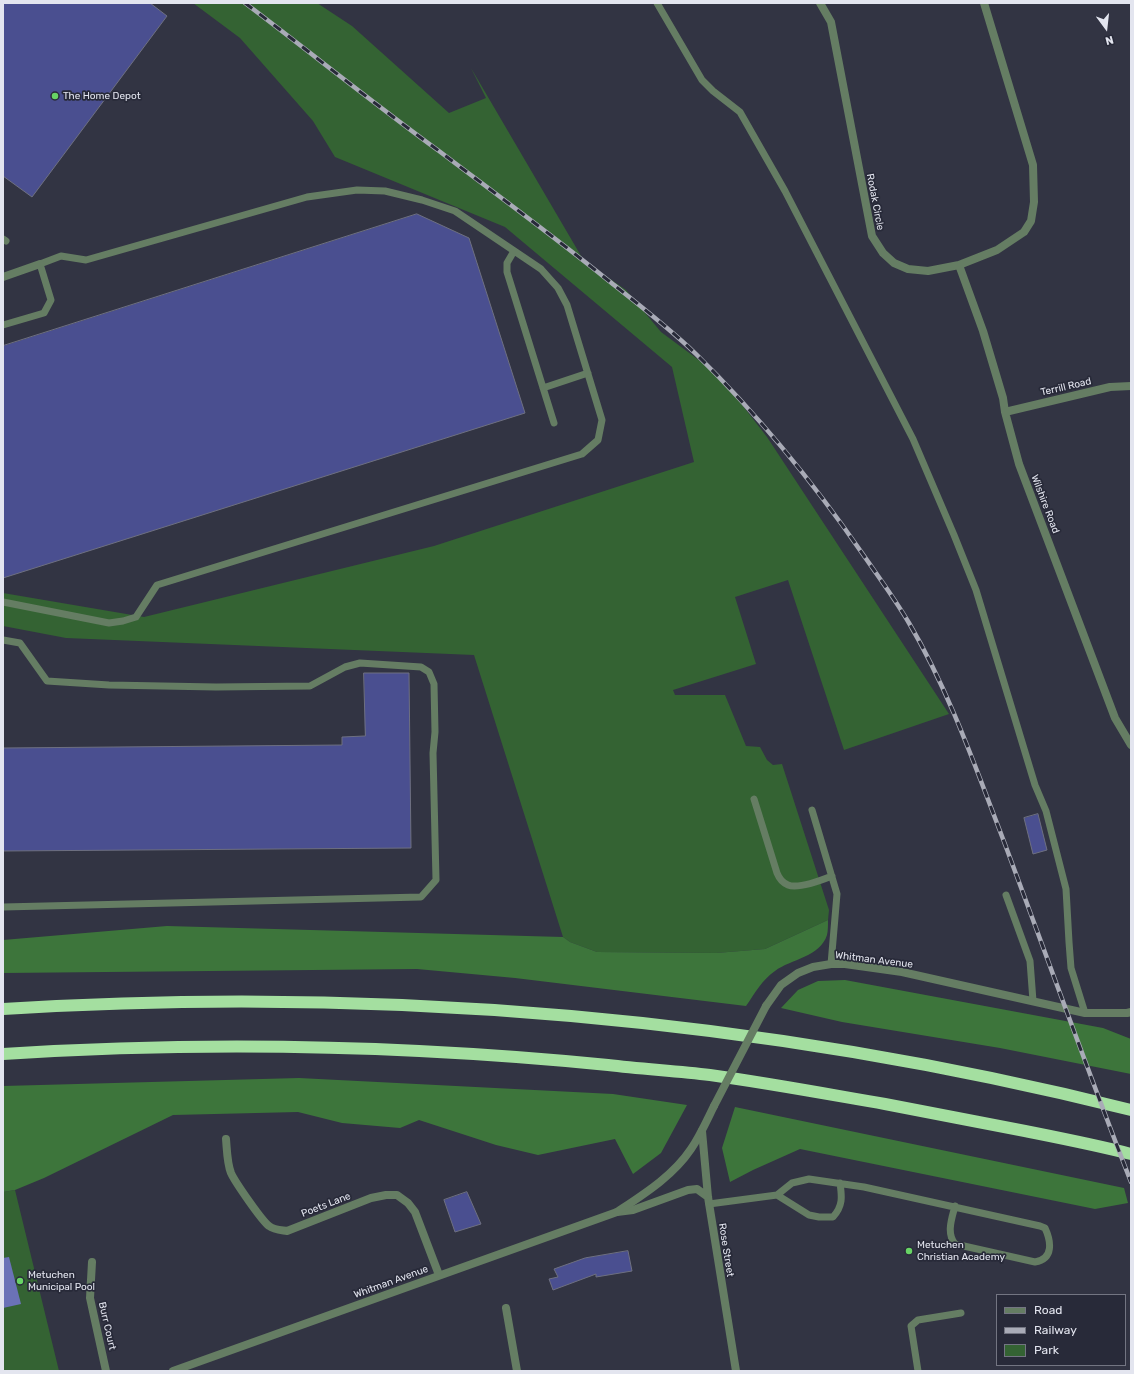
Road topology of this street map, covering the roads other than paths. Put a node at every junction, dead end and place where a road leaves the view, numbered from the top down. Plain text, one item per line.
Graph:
1 (656, 3) edge
2 (820, 3) edge
3 (984, 3) edge
4 (514, 251) junction
5 (40, 264) junction
6 (959, 265) junction
7 (3, 277) edge
8 (3, 325) edge
9 (588, 373) junction
10 (1131, 386) edge
11 (543, 388) junction
12 (1005, 412) junction
13 (554, 423) dead end
14 (3, 602) edge
15 (3, 640) edge
16 (1131, 745) edge
17 (754, 799) dead end
18 (812, 810) dead end
19 (832, 876) junction
20 (1006, 896) dead end
21 (3, 907) edge
22 (831, 964) junction
23 (1034, 1001) junction
24 (3, 1008) edge
25 (1131, 1012) edge
26 (1085, 1013) junction
27 (3, 1054) edge
28 (1131, 1110) edge
29 (702, 1131) junction
30 (226, 1140) dead end
31 (1131, 1154) edge
32 (840, 1183) junction
33 (776, 1195) junction
34 (708, 1200) junction
35 (955, 1206) junction
36 (617, 1212) junction
37 (92, 1262) dead end
38 (439, 1275) junction
39 (506, 1308) dead end
40 (961, 1313) dead end
41 (106, 1371) edge
42 (173, 1371) edge
43 (517, 1371) edge
44 (736, 1371) edge
45 (918, 1371) edge

1 - 26 lane
2 - 6 street, Rodak Circle
3 - 6 street, Rodak Circle
4 - 5 lane
4 - 9 lane
4 - 11 lane
5 - 7 street
5 - 8 lane
6 - 12 street, Wilshire Road
9 - 11 lane
9 - 14 lane
10 - 12 street, Terrill Road
11 - 13 lane
12 - 16 street, Wilshire Road
15 - 21 lane
17 - 19 lane
18 - 19 lane
19 - 22 lane
20 - 23 lane
22 - 23 street, Whitman Avenue
22 - 29 street, Whitman Avenue, bridge
23 - 26 street, Whitman Avenue
24 - 28 highway
25 - 26 street, Whitman Avenue
27 - 31 highway
29 - 34 street, Rose Street
29 - 36 street, Whitman Avenue
30 - 38 street, Poets Lane
32 - 33 lane
32 - 33 lane
32 - 35 lane
33 - 34 lane
34 - 36 street, Whitman Avenue
34 - 44 street, Rose Street
35 - 35 lane
36 - 38 street, Whitman Avenue
37 - 41 street, Burr Court
38 - 42 street, Whitman Avenue
39 - 43 street
40 - 45 lane

